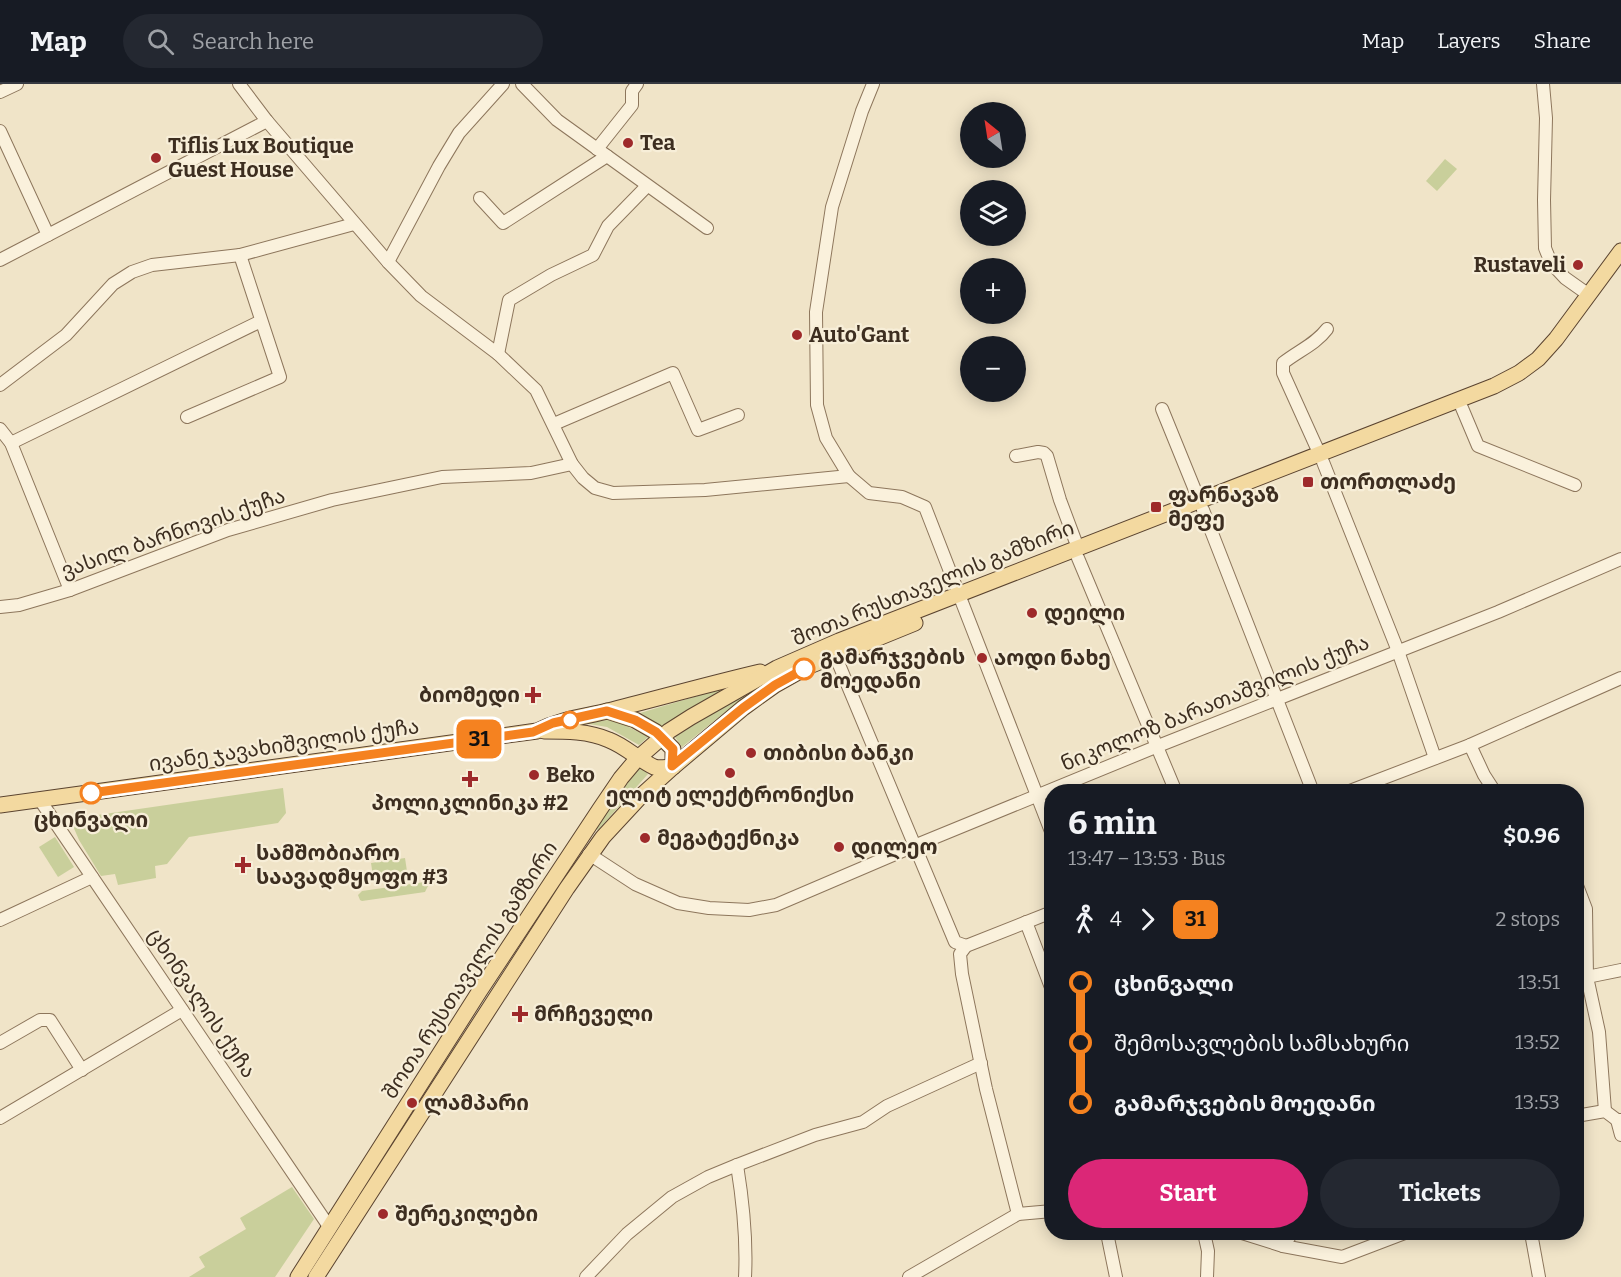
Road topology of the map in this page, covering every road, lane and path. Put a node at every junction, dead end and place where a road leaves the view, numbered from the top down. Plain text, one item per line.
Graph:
1 (17, 84) edge
2 (239, 84) edge
3 (503, 84) edge
4 (522, 84) edge
5 (637, 84) edge
6 (873, 84) edge
7 (1543, 84) edge
8 (0, 92) edge
9 (267, 121) junction
10 (0, 131) edge
11 (602, 153) junction
12 (647, 186) junction
13 (480, 198) dead end
14 (354, 224) junction
15 (707, 228) dead end
16 (48, 235) junction
17 (1621, 251) edge
18 (240, 255) junction
19 (0, 260) edge
20 (388, 262) junction
21 (1621, 264) edge
22 (1589, 295) junction
23 (261, 321) junction
24 (1327, 329) dead end
25 (498, 354) junction
26 (0, 385) edge
27 (1462, 408) junction
28 (1162, 409) dead end
29 (738, 415) dead end
30 (187, 417) dead end
31 (554, 424) junction
32 (0, 429) edge
33 (11, 443) junction
34 (1016, 456) dead end
35 (1321, 458) junction
36 (572, 464) junction
37 (849, 476) junction
38 (1575, 485) dead end
39 (1201, 505) junction
40 (1078, 553) junction
41 (1621, 559) edge
42 (70, 590) junction
43 (961, 600) junction
44 (0, 607) edge
45 (1398, 651) junction
46 (835, 655) junction
47 (777, 668) junction
48 (1621, 678) edge
49 (1277, 700) junction
50 (607, 711) junction
51 (537, 731) junction
52 (661, 737) junction
53 (1470, 745) junction
54 (1158, 746) junction
55 (639, 756) junction
56 (1435, 758) junction
57 (672, 766) junction
58 (1064, 784) edge
59 (1173, 784) edge
60 (1310, 784) edge
61 (1368, 784) edge
62 (1489, 784) edge
63 (1044, 792) edge
64 (1037, 795) junction
65 (40, 800) junction
66 (0, 805) edge
67 (1044, 813) edge
68 (914, 846) junction
69 (590, 854) junction
70 (92, 877) junction
71 (1584, 904) edge
72 (1044, 915) edge
73 (0, 920) edge
74 (1026, 922) junction
75 (966, 946) junction
76 (1044, 969) edge
77 (1621, 970) edge
78 (1587, 977) junction
79 (182, 1010) junction
80 (0, 1043) edge
81 (981, 1063) junction
82 (82, 1070) junction
83 (1605, 1111) junction
84 (1584, 1115) edge
85 (0, 1118) edge
86 (1619, 1120) edge
87 (1621, 1135) edge
88 (737, 1165) junction
89 (1044, 1212) edge
90 (1018, 1214) junction
91 (330, 1228) junction
92 (1108, 1240) edge
93 (1205, 1240) edge
94 (1264, 1240) edge
95 (1287, 1240) edge
96 (1387, 1240) edge
97 (1533, 1240) edge
98 (1283, 1246) junction
99 (298, 1277) edge
100 (316, 1277) edge
101 (586, 1277) edge
102 (745, 1277) edge
103 (909, 1277) edge
104 (1116, 1277) edge
105 (1207, 1277) edge
106 (1539, 1277) edge

1 - 8 street
2 - 9 street
3 - 20 street
4 - 11 street
5 - 11 street
6 - 37 street
7 - 22 street
9 - 14 street
9 - 16 street
10 - 16 street
11 - 12 street
11 - 13 street
12 - 15 street
12 - 25 street
14 - 18 street
14 - 20 street
16 - 19 street
17 - 22 main road, შოთა რუსთაველის გამზირი
18 - 23 street
18 - 26 street
20 - 25 street
21 - 27 main road, შოთა რუსთაველის გამზირი
22 - 35 main road, შოთა რუსთაველის გამზირი
23 - 30 street
23 - 33 street
24 - 35 street
25 - 31 street
27 - 35 main road, შოთა რუსთაველის გამზირი
27 - 38 street
28 - 39 street
29 - 31 street
31 - 36 street
32 - 33 street
33 - 42 street
34 - 40 street
35 - 39 main road, შოთა რუსთაველის გამზირი
35 - 45 street
36 - 37 street
36 - 42 street, ვასილ ბარნოვის ქუჩა
37 - 43 street
39 - 40 main road, შოთა რუსთაველის გამზირი
39 - 49 street
40 - 43 main road, შოთა რუსთაველის გამზირი
40 - 54 street
41 - 45 street, ნიკოლოზ ბარათაშვილის ქუჩა
42 - 44 street, ვასილ ბარნოვის ქუჩა
43 - 46 main road, შოთა რუსთაველის გამზირი
43 - 47 main road, შოთა რუსთაველის გამზირი
43 - 64 street
45 - 49 street, ნიკოლოზ ბარათაშვილის ქუჩა
45 - 56 street
46 - 57 main road, შოთა რუსთაველის გამზირი
46 - 68 street
47 - 50 main road, ივანე ჯავახიშვილის ქუჩა
47 - 52 main road, შოთა რუსთაველის გამზირი
48 - 53 street
49 - 54 street, ნიკოლოზ ბარათაშვილის ქუჩა
49 - 60 street
50 - 51 main road, ივანე ჯავახიშვილის ქუჩა
50 - 52 main road
51 - 55 main road
51 - 65 main road, ივანე ჯავახიშვილის ქუჩა
52 - 55 main road, შოთა რუსთაველის გამზირი
52 - 57 main road
53 - 56 street
53 - 62 street
54 - 58 street, ნიკოლოზ ბარათაშვილის ქუჩა
54 - 59 street
55 - 57 main road
55 - 91 main road, შოთა რუსთაველის გამზირი
56 - 61 street
57 - 69 main road, შოთა რუსთაველის გამზირი
63 - 64 street, ნიკოლოზ ბარათაშვილის ქუჩა
64 - 67 street
64 - 68 street, ნიკოლოზ ბარათაშვილის ქუჩა
65 - 66 main road, ივანე ჯავახიშვილის ქუჩა
65 - 70 street, ცხინვალის ქუჩა
68 - 69 street, ნიკოლოზ ბარათაშვილის ქუჩა
68 - 75 street
69 - 100 main road, შოთა რუსთაველის გამზირი
70 - 73 street
70 - 79 street, ცხინვალის ქუჩა
71 - 78 street
72 - 74 street
74 - 75 street
74 - 76 street
75 - 81 street
77 - 78 street
78 - 83 street
79 - 82 street
79 - 91 street, ცხინვალის ქუჩა
80 - 82 street
81 - 88 street
81 - 90 street
82 - 85 street
83 - 84 street
83 - 86 street
86 - 87 street
88 - 101 street
88 - 102 street
89 - 90 street
90 - 103 street
91 - 99 main road, შოთა რუსთაველის გამზირი
92 - 104 street
93 - 105 street
94 - 98 street
95 - 98 street
96 - 98 street
97 - 106 street

